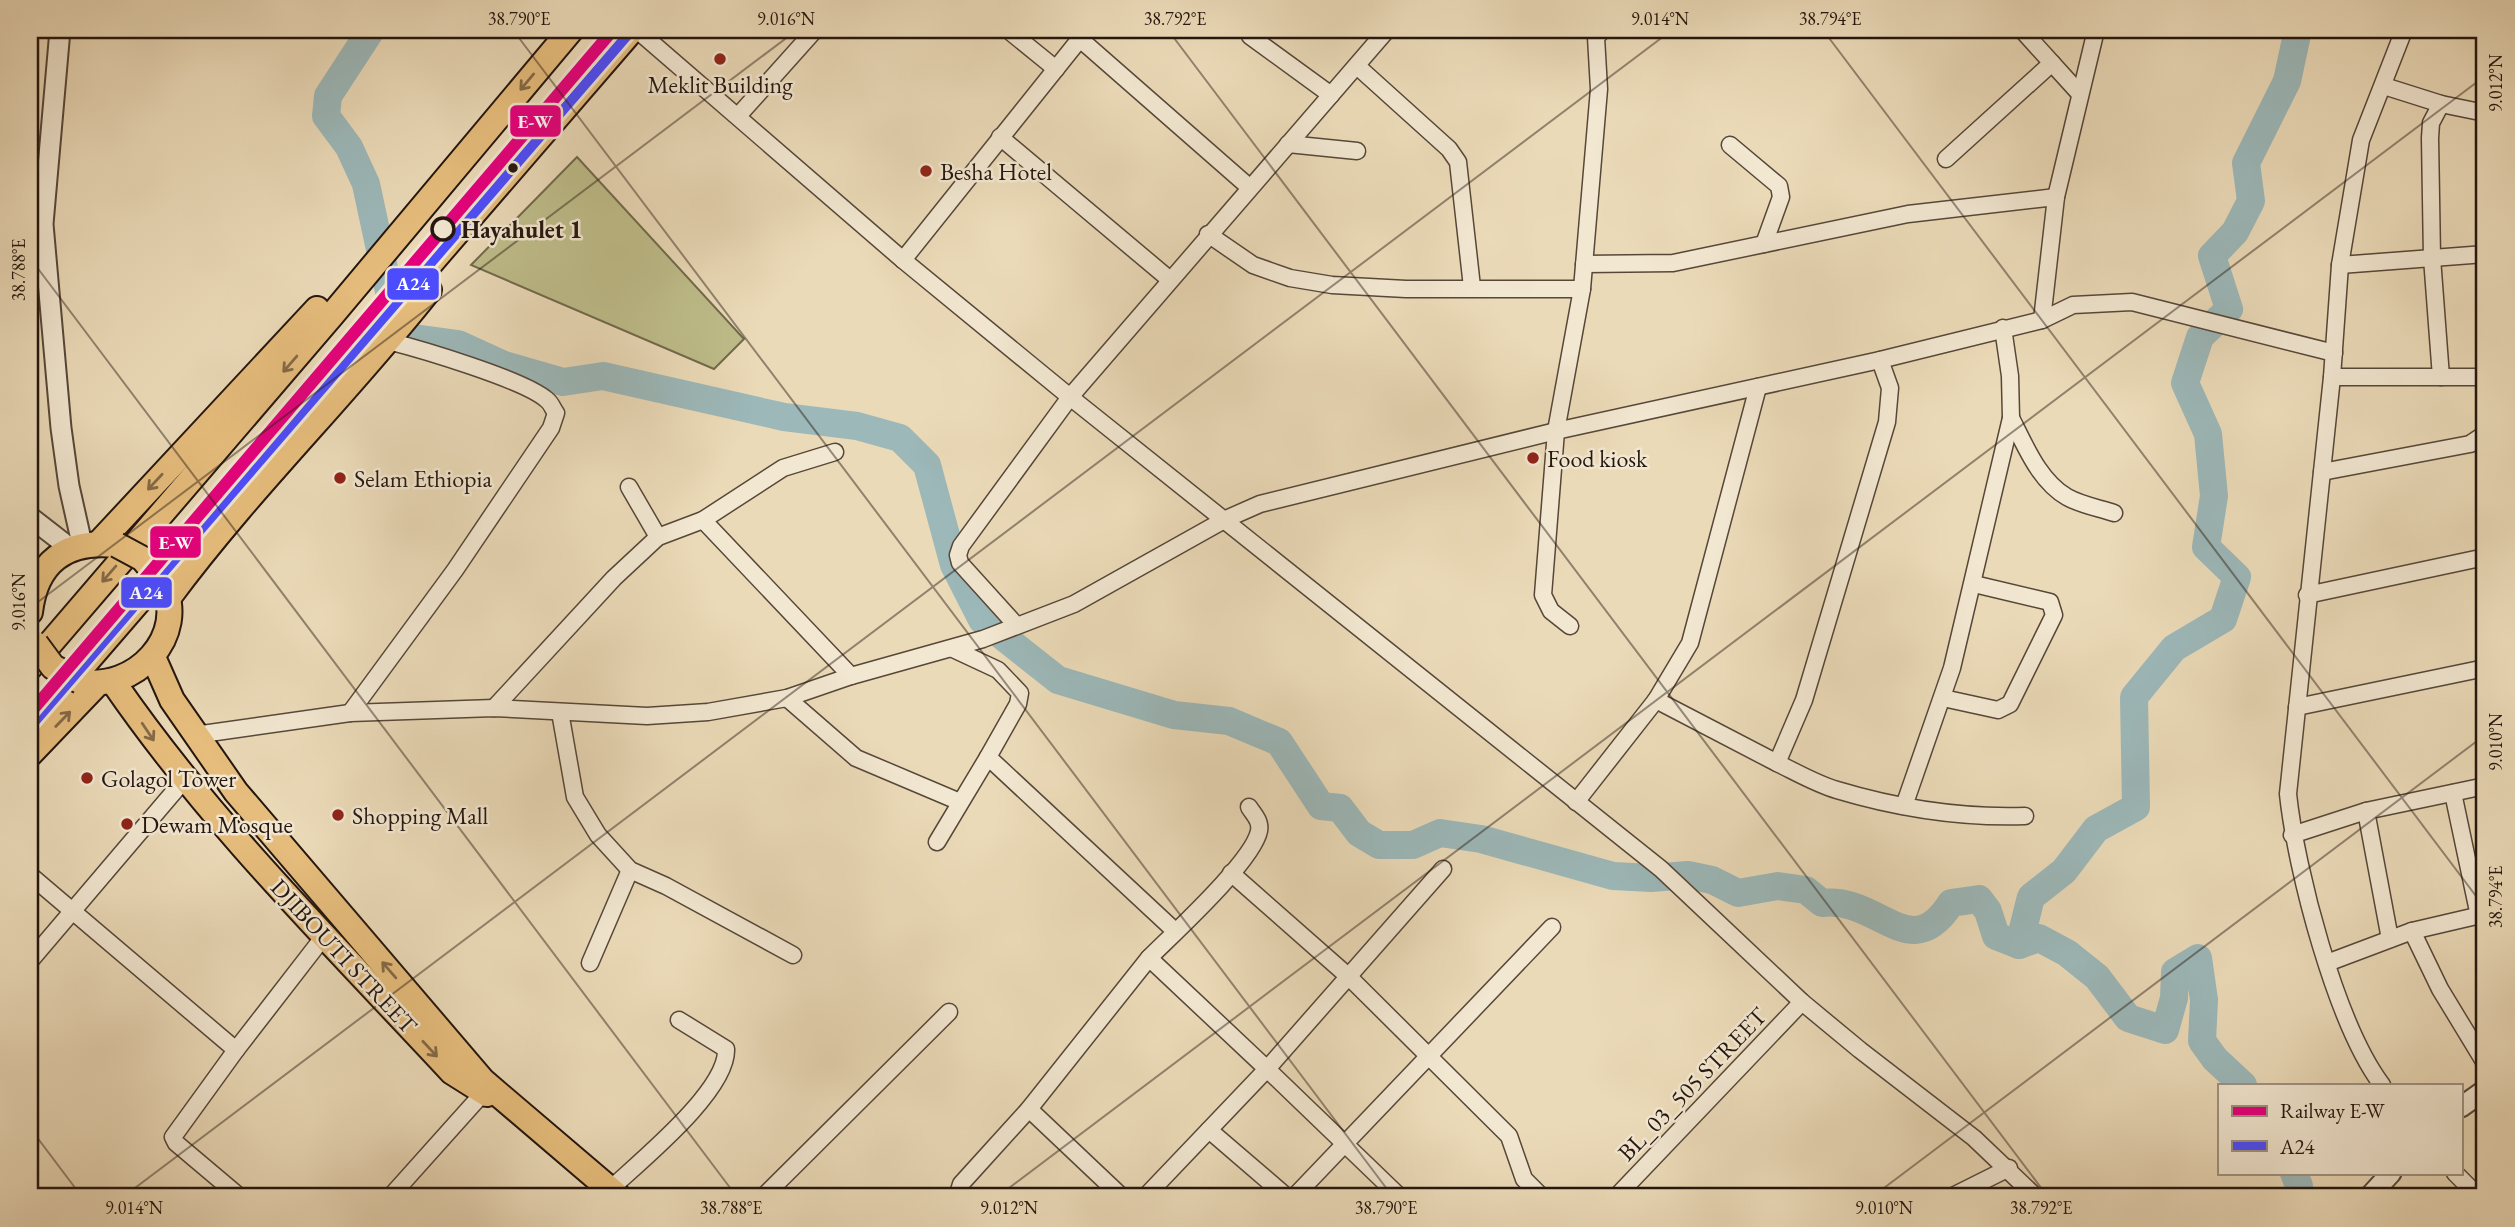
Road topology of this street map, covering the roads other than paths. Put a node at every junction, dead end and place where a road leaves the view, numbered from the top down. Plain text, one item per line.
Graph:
1 (60, 30) edge
2 (571, 30) edge
3 (634, 30) edge
4 (815, 30) edge
5 (1008, 30) edge
6 (1387, 30) edge
7 (2022, 30) edge
8 (2096, 30) edge
9 (2404, 30) edge
10 (1593, 32) edge
11 (1083, 34) edge
12 (1250, 36) dead end
13 (2052, 63) junction
14 (1357, 66) junction
15 (1056, 69) junction
16 (2384, 86) junction
17 (2080, 94) junction
18 (1331, 95) junction
19 (2441, 104) junction
20 (2485, 113) edge
21 (738, 116) junction
22 (1000, 137) junction
23 (1288, 144) junction
24 (1730, 145) dead end
25 (1357, 150) dead end
26 (1946, 159) dead end
27 (1249, 187) junction
28 (2056, 197) junction
29 (36, 223) edge
30 (1208, 234) junction
31 (1764, 244) junction
32 (2485, 254) edge
33 (2432, 258) junction
34 (903, 260) junction
35 (1584, 264) junction
36 (2340, 265) junction
37 (365, 274) junction
38 (1169, 279) junction
39 (1472, 287) junction
40 (1582, 289) junction
41 (2042, 320) junction
42 (2003, 328) junction
43 (387, 333) junction
44 (2334, 353) junction
45 (1880, 360) junction
46 (2332, 377) junction
47 (2441, 377) junction
48 (2485, 377) edge
49 (1758, 387) junction
50 (1070, 397) junction
51 (2011, 418) junction
52 (1556, 431) junction
53 (2485, 434) edge
54 (835, 452) dead end
55 (2322, 472) junction
56 (629, 487) dead end
57 (2114, 513) dead end
58 (30, 517) edge
59 (1226, 519) junction
60 (703, 520) junction
61 (657, 537) junction
62 (92, 545) junction
63 (2485, 557) edge
64 (34, 573) edge
65 (1974, 584) junction
66 (166, 589) junction
67 (2307, 596) junction
68 (30, 612) edge
69 (1570, 626) dead end
70 (1010, 628) junction
71 (32, 647) edge
72 (953, 649) junction
73 (153, 657) junction
74 (2485, 668) edge
75 (851, 676) junction
76 (97, 683) junction
77 (787, 698) junction
78 (1943, 698) junction
79 (1656, 700) junction
80 (2297, 707) junction
81 (494, 708) junction
82 (560, 712) junction
83 (350, 713) junction
84 (30, 727) edge
85 (195, 735) junction
86 (30, 754) edge
87 (988, 757) junction
88 (1777, 763) junction
89 (184, 780) junction
90 (2485, 786) edge
91 (2453, 793) junction
92 (960, 802) junction
93 (1576, 802) junction
94 (1904, 806) junction
95 (1249, 807) dead end
96 (2366, 811) junction
97 (2025, 816) dead end
98 (2292, 835) junction
99 (937, 842) dead end
100 (1443, 869) dead end
101 (630, 870) junction
102 (1231, 873) junction
103 (30, 875) edge
104 (71, 911) junction
105 (2482, 915) edge
106 (1552, 927) dead end
107 (1175, 931) junction
108 (2412, 931) junction
109 (325, 935) junction
110 (2390, 939) junction
111 (793, 954) dead end
112 (1150, 958) junction
113 (30, 961) edge
114 (590, 963) dead end
115 (2327, 963) junction
116 (1349, 977) junction
117 (1802, 1002) junction
118 (948, 1012) dead end
119 (679, 1020) dead end
120 (236, 1050) junction
121 (1429, 1054) junction
122 (2485, 1063) edge
123 (1267, 1069) junction
124 (2381, 1084) edge
125 (2485, 1090) edge
126 (484, 1092) junction
127 (2462, 1106) edge
128 (1029, 1108) junction
129 (1209, 1130) junction
130 (1345, 1142) junction
131 (2009, 1168) junction
132 (2390, 1174) edge
133 (2456, 1174) edge
134 (610, 1195) edge
135 (240, 1197) edge
136 (390, 1197) edge
137 (763, 1197) edge
138 (957, 1197) edge
139 (1122, 1197) edge
140 (1145, 1197) edge
141 (1287, 1197) edge
142 (1294, 1197) edge
143 (1400, 1197) edge
144 (1542, 1197) edge
145 (1616, 1197) edge
146 (1951, 1197) edge
147 (2036, 1197) edge
148 (2369, 1197) edge
149 (2479, 1197) edge

1 - 29 street
2 -> 37 main road
3 - 21 street
3 - 43 main road
4 - 21 street
5 - 15 street
6 - 14 street
7 - 13 street
8 - 17 street
9 - 16 street
10 - 35 street
11 - 15 street
11 - 27 street
12 - 18 street
13 - 17 street
13 - 26 street
14 - 18 street
14 - 39 street
15 - 22 street
16 - 19 street
16 - 36 street
17 - 28 street
18 - 23 street
19 - 20 street
19 - 33 street
21 - 34 street
22 - 34 street
22 - 38 street
23 - 25 street
23 - 27 street
24 - 31 street
27 - 30 street
28 - 31 street
28 - 41 street
29 - 62 street
30 - 38 street
30 - 39 street
31 - 35 street
32 - 33 street
33 - 36 street
33 - 47 street
34 - 50 street
35 - 40 street
36 - 44 street
37 -> 62 main road
37 -> 71 main road
38 - 50 street
39 - 40 street
40 - 52 street
41 - 42 street
41 - 44 street
42 - 45 street
42 - 51 street
43 - 66 main road
43 - 83 street
43 - 84 main road
44 - 46 street
45 - 49 street
45 - 88 street
46 - 47 street
46 - 55 street
47 - 48 street
49 - 52 street
49 - 79 street
50 - 59 street
50 - 70 street
51 - 57 street
51 - 65 street
52 - 59 street
52 - 69 street
53 - 55 street
54 - 60 street
55 - 67 street
56 - 61 street
58 - 62 street
59 - 70 street
59 - 93 street
60 - 61 street
60 - 75 street
61 - 81 street
62 - 64 main road
62 - 66 main road, bridge
63 - 67 street
64 - 68 main road
65 - 78 street
65 - 78 street
66 - 73 main road
67 - 80 street
70 - 72 street
71 - 76 main road, bridge
72 - 75 street
72 - 87 street
73 - 76 main road
73 - 85 main road
74 - 80 street
75 - 77 street
86 -> 76 main road
76 -> 89 main road, DJIBOUTI STREET
77 - 82 street
77 - 92 street
78 - 94 street
79 - 88 street
79 - 93 street
80 - 98 street
81 - 82 street
81 - 83 street
82 - 101 street
83 - 85 street
134 -> 85 main road
87 - 92 street
87 - 107 street
88 - 94 street
89 - 104 street
89 - 109 main road, DJIBOUTI STREET
90 - 91 street
91 - 96 street
91 - 105 street
92 - 99 street
93 - 117 street
94 - 97 street
95 - 102 street
96 - 98 street
96 - 110 street
98 - 115 street
100 - 116 street
101 - 111 street
101 - 114 street
102 - 107 street
102 - 116 street
103 - 104 street
104 - 113 street
104 - 120 street
105 - 108 street
106 - 121 street
107 - 112 street
108 - 110 street
108 - 122 street
109 - 120 street
109 -> 126 main road, DJIBOUTI STREET
110 - 115 street
112 - 123 street
112 - 128 street
115 - 124 street
116 - 121 street
116 - 123 street
117 - 131 street
117 - 145 street, BL_03_505 STREET
118 - 137 street
119 - 134 street
120 - 135 street
121 - 130 street
121 - 144 street
123 - 129 street
123 - 130 street
125 - 127 street
126 - 134 main road, DJIBOUTI STREET
126 - 136 street
128 - 138 street
128 - 139 street
129 - 140 street
129 - 141 street
130 - 142 street
130 - 143 street
131 - 146 street
131 - 147 street
132 - 148 street
133 - 149 street

